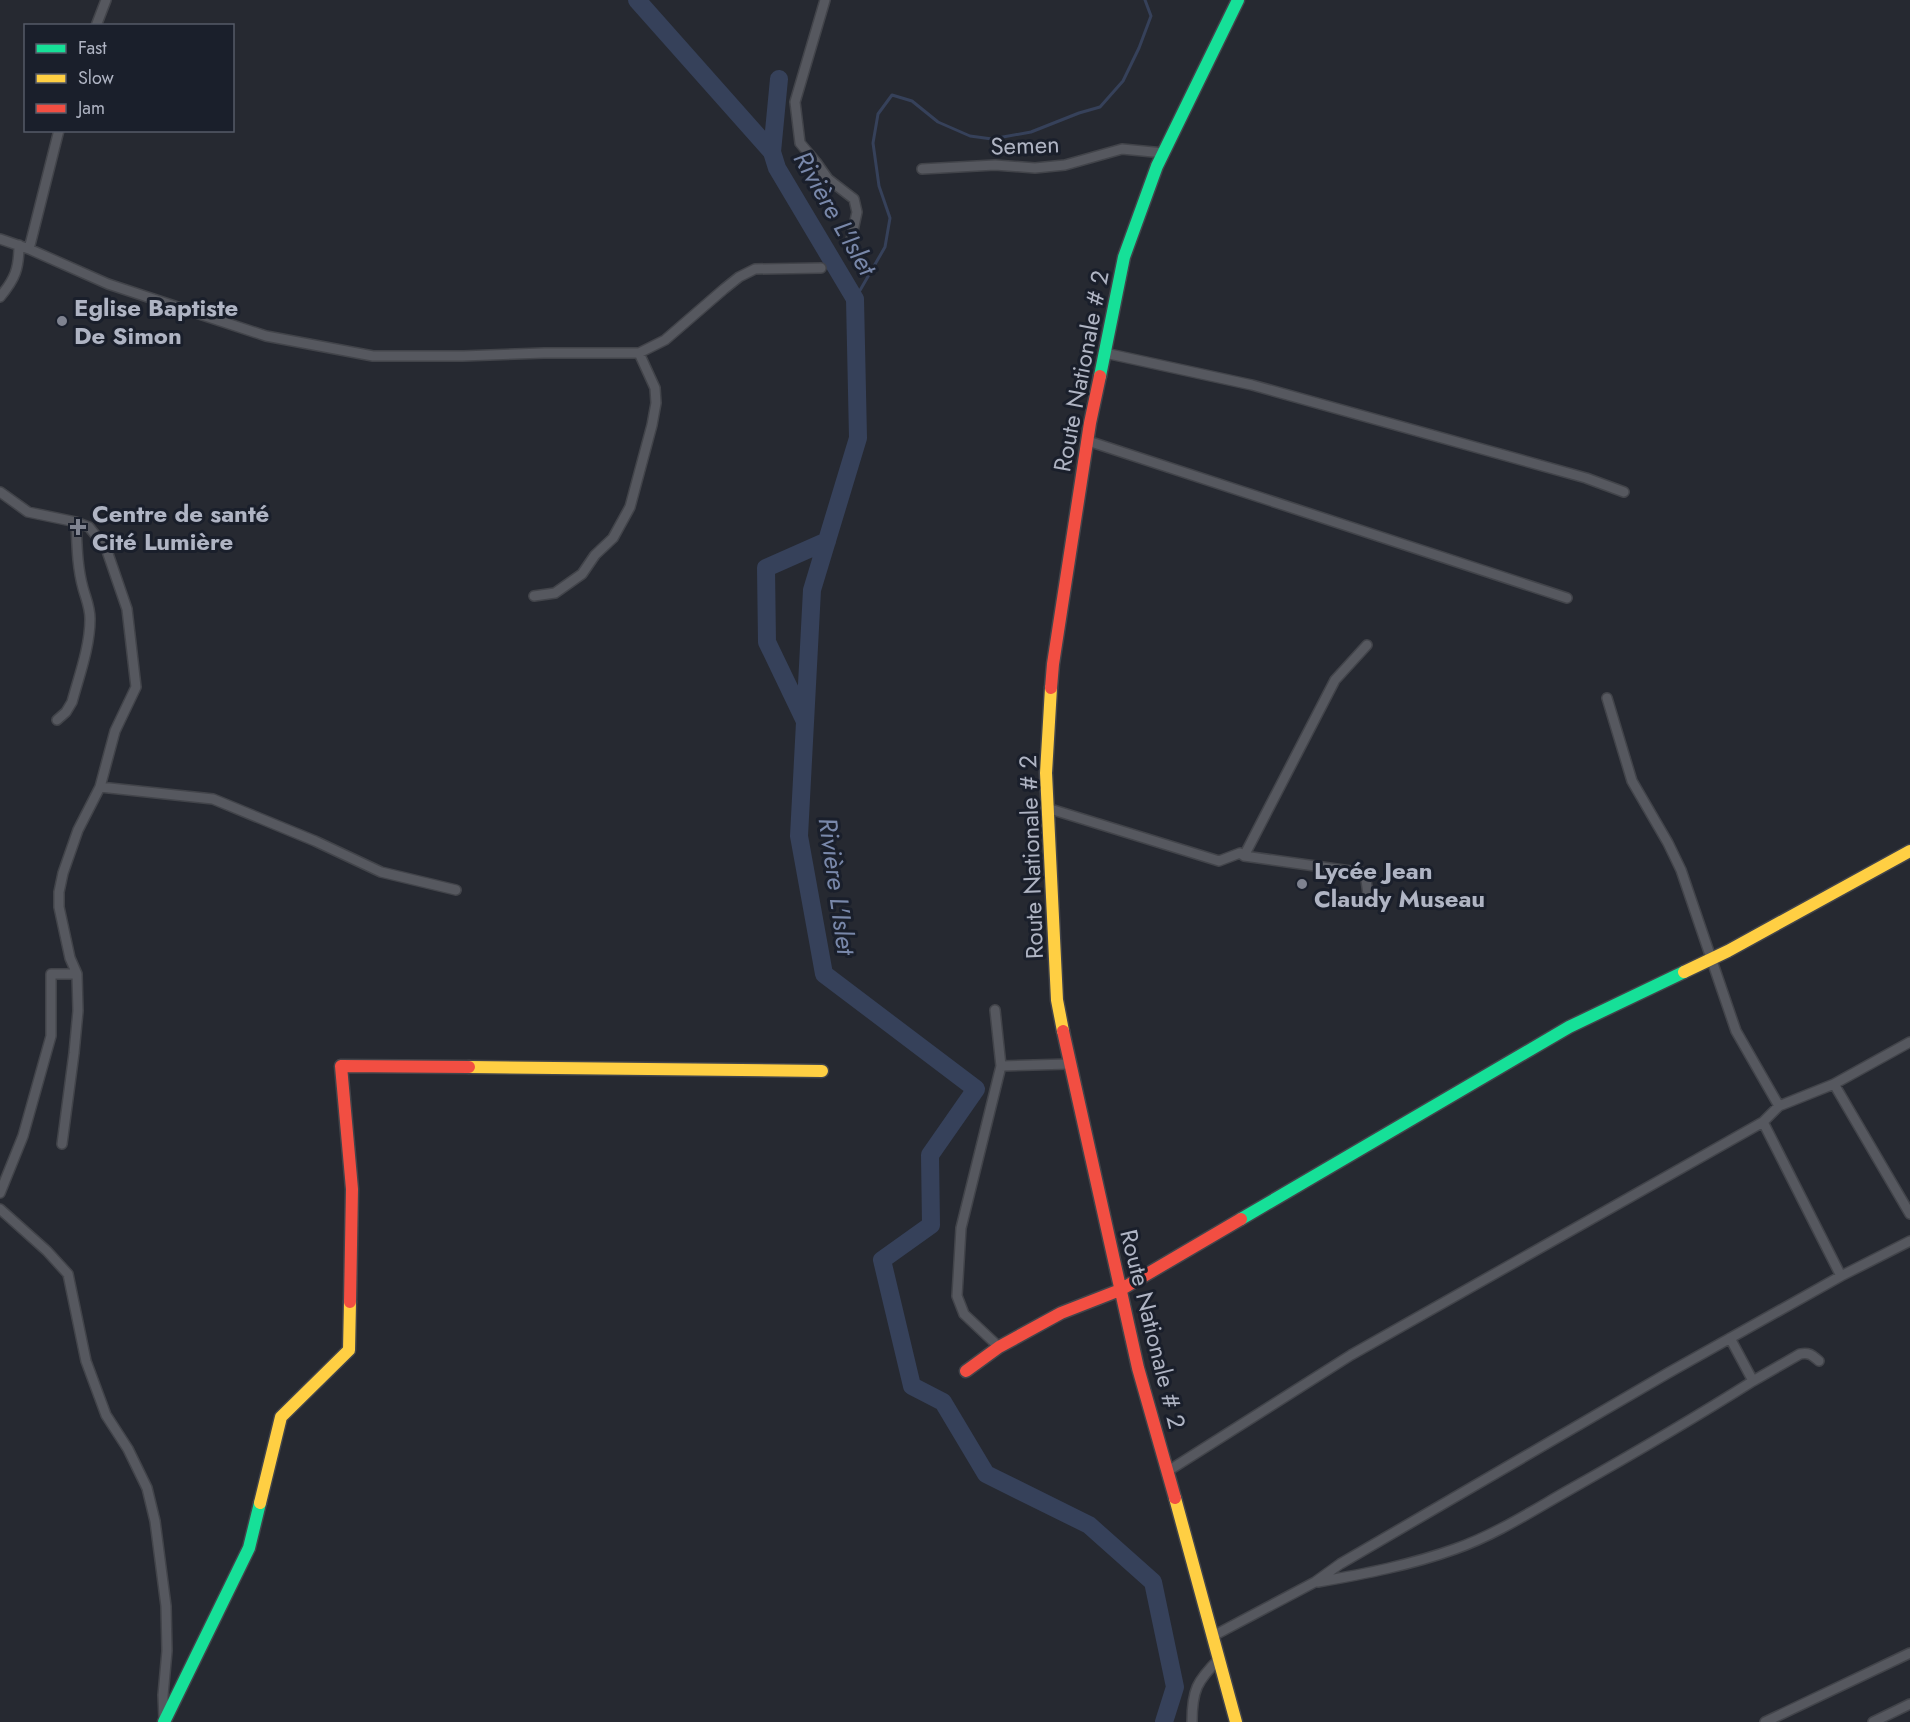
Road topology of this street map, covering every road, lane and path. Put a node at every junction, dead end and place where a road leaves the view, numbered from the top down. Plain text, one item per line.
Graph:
1 (106, 0) edge
2 (825, 0) edge
3 (1238, 0) edge
4 (97, 24) edge
5 (59, 132) edge
6 (1164, 153) junction
7 (922, 169) dead end
8 (0, 238) edge
9 (851, 240) dead end
10 (19, 245) junction
11 (30, 249) junction
12 (821, 268) dead end
13 (0, 297) edge
14 (639, 353) junction
15 (1105, 353) junction
16 (1088, 441) junction
17 (0, 492) edge
18 (1624, 492) dead end
19 (76, 522) junction
20 (534, 596) dead end
21 (1567, 598) dead end
22 (1367, 645) dead end
23 (1607, 698) dead end
24 (57, 720) dead end
25 (100, 787) junction
26 (1047, 808) junction
27 (1910, 851) edge
28 (1244, 856) junction
29 (456, 890) dead end
30 (1368, 894) dead end
31 (1711, 959) junction
32 (77, 974) junction
33 (995, 1010) dead end
34 (1910, 1042) edge
35 (1069, 1064) junction
36 (1001, 1066) junction
37 (822, 1071) dead end
38 (1834, 1084) junction
39 (1779, 1106) junction
40 (1763, 1122) junction
41 (62, 1144) dead end
42 (0, 1193) edge
43 (0, 1209) edge
44 (1910, 1214) edge
45 (1910, 1240) edge
46 (1841, 1276) junction
47 (1120, 1290) junction
48 (1730, 1338) junction
49 (999, 1347) junction
50 (1820, 1361) dead end
51 (966, 1371) dead end
52 (1753, 1381) junction
53 (1168, 1471) junction
54 (1315, 1582) junction
55 (1213, 1636) junction
56 (1910, 1653) edge
57 (1219, 1659) junction
58 (1910, 1704) edge
59 (164, 1722) edge
60 (1192, 1722) edge
61 (1236, 1722) edge
62 (1765, 1722) edge
63 (1873, 1722) edge

1 - 4 street
2 - 9 street
3 - 6 street, Route Nationale # 2
5 - 11 street
6 - 7 street, Semen
6 - 15 street, Route Nationale # 2
8 - 10 street
10 - 11 street
10 - 13 street
11 - 14 street
12 - 14 street
14 - 20 street
15 - 16 street, Route Nationale # 2
15 - 18 street
16 - 21 street
16 - 26 street, Route Nationale # 2
17 - 19 street
19 - 24 street
19 - 25 street
22 - 28 street
23 - 31 street
25 - 29 street
25 - 32 street
26 - 28 street
26 - 35 street, Route Nationale # 2
27 - 31 street
28 - 30 street
31 - 39 street
31 - 47 street
32 - 41 street
32 - 42 street
33 - 36 street
34 - 38 street
35 - 36 street
35 - 47 street, Route Nationale # 2
36 - 49 street
37 - 59 street
38 - 39 street
38 - 44 street
39 - 40 street
40 - 46 street
40 - 53 street
43 - 59 street
45 - 46 street
46 - 48 street
47 - 49 street
47 - 53 street, Route Nationale # 2
48 - 52 street
48 - 54 street
49 - 51 street
50 - 52 street
52 - 54 street
53 - 55 street, Route Nationale # 2
54 - 55 street
55 - 57 street, Route Nationale # 2
56 - 62 street
57 - 60 street
57 - 61 street, Route Nationale # 2
58 - 63 street

